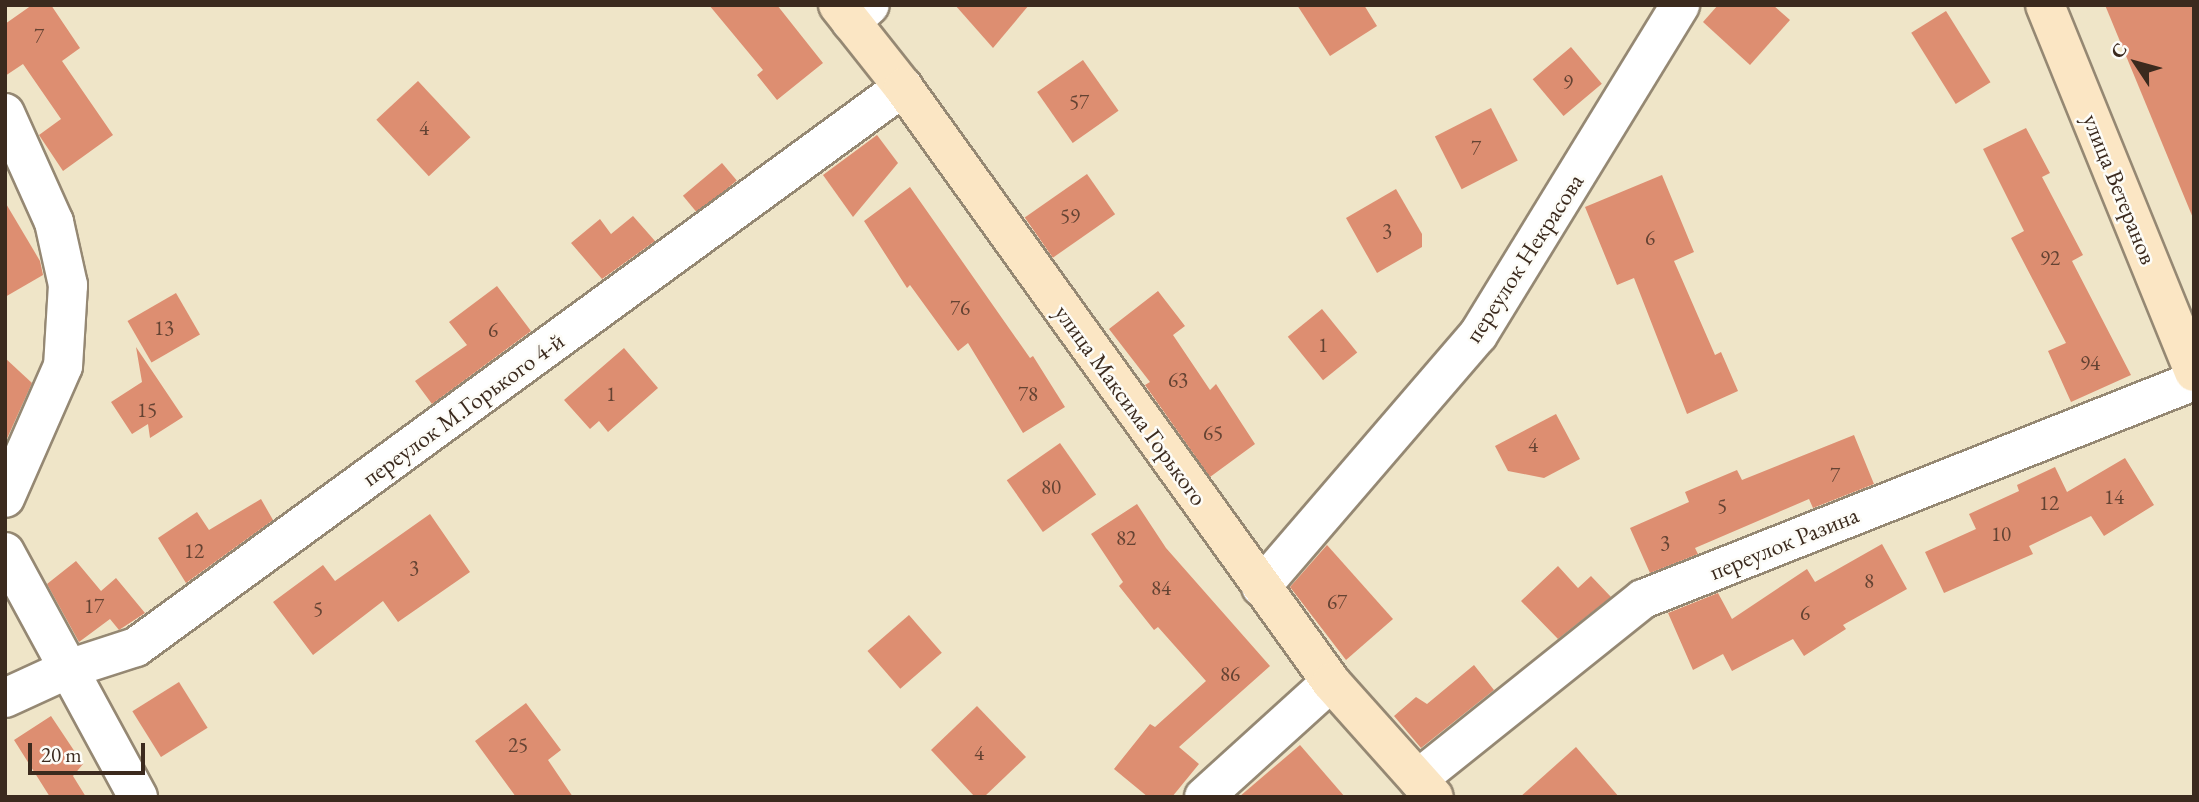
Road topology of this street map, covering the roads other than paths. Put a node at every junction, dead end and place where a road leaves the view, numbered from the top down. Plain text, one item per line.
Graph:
1 (1680, 5) edge
2 (2045, 5) edge
3 (853, 11) edge
4 (903, 87) junction
5 (5, 113) edge
6 (2194, 372) edge
7 (2194, 381) edge
8 (5, 498) edge
9 (5, 552) edge
10 (1261, 587) junction
11 (68, 668) junction
12 (1331, 682) junction
13 (5, 698) edge
14 (1426, 788) edge
15 (138, 797) edge
16 (1204, 797) edge

1 - 10 street, переулок Некрасова
2 - 6 street, улица Ветеранов
3 - 4 street, улица Максима Горького
4 - 10 street, улица Максима Горького
4 - 11 street, переулок М.Горького 4-й
5 - 8 street
7 - 14 street, переулок Разина
9 - 11 street
10 - 12 street, улица Максима Горького
11 - 13 street, переулок М.Горького 4-й
11 - 15 street
12 - 14 street, улица Максима Горького
12 - 16 street

